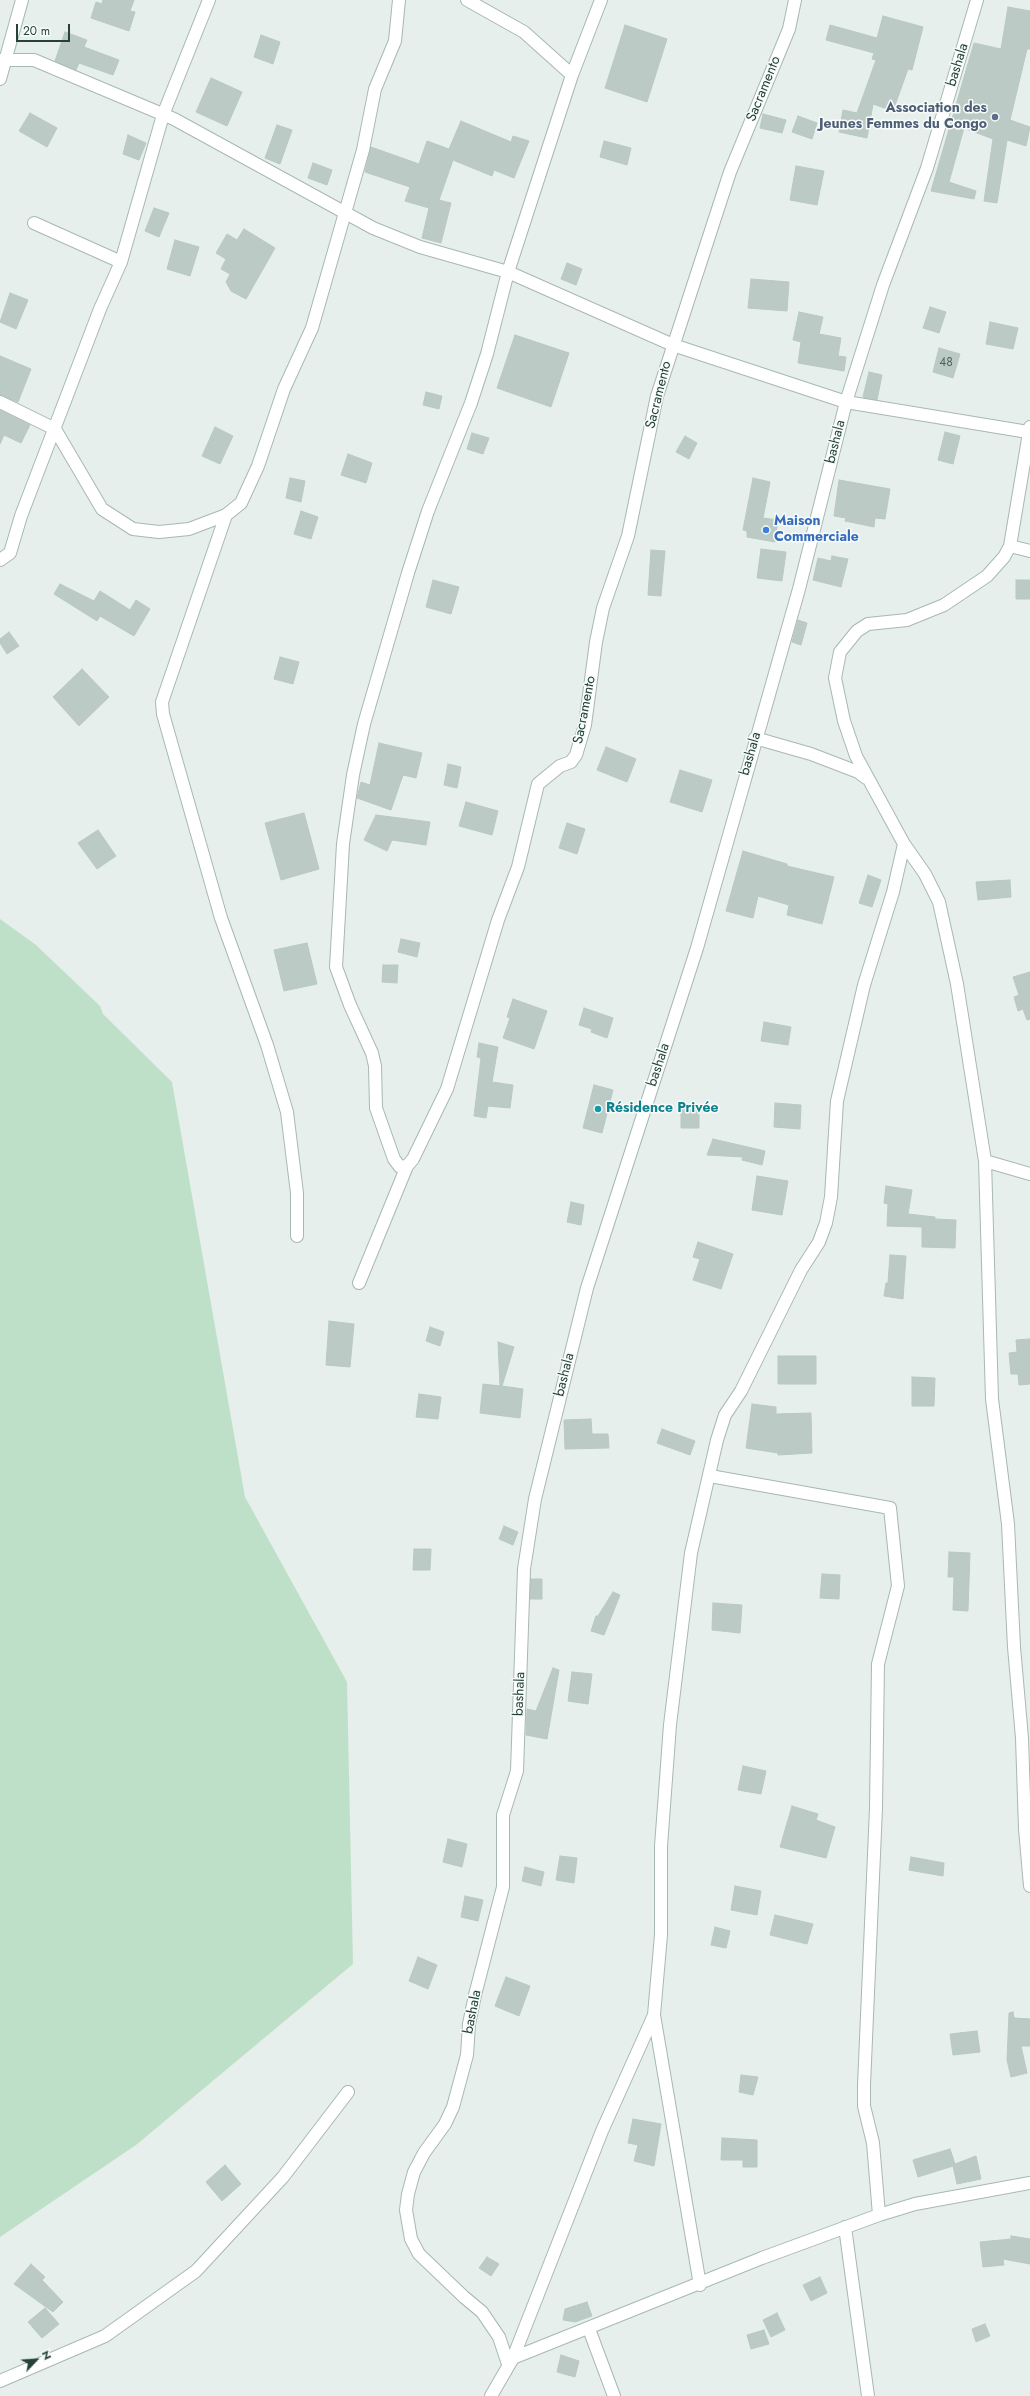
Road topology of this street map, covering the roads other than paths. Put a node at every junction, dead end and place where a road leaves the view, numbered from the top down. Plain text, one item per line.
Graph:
1 (22, 0) edge
2 (209, 0) edge
3 (399, 0) edge
4 (467, 0) edge
5 (601, 0) edge
6 (795, 0) edge
7 (977, 0) edge
8 (3, 59) edge
9 (572, 75) junction
10 (0, 79) edge
11 (163, 115) junction
12 (346, 212) junction
13 (34, 223) dead end
14 (121, 262) junction
15 (508, 272) junction
16 (673, 345) junction
17 (0, 402) edge
18 (846, 402) junction
19 (55, 429) junction
20 (1029, 429) edge
21 (226, 515) junction
22 (1010, 546) junction
23 (1030, 551) edge
24 (0, 560) edge
25 (755, 738) junction
26 (867, 778) junction
27 (904, 844) junction
28 (985, 1161) junction
29 (407, 1166) junction
30 (1030, 1174) edge
31 (297, 1236) dead end
32 (359, 1284) dead end
33 (710, 1476) junction
34 (1030, 1886) edge
35 (654, 2015) junction
36 (348, 2092) dead end
37 (1030, 2183) edge
38 (879, 2215) junction
39 (845, 2227) junction
40 (700, 2285) junction
41 (589, 2329) junction
42 (510, 2361) junction
43 (0, 2381) edge
44 (491, 2396) edge
45 (614, 2396) edge
46 (868, 2396) edge

1 - 8 street
2 - 11 street
3 - 12 street
4 - 9 street
5 - 9 street
6 - 16 street, Sacramento
7 - 18 street, bashala
8 - 10 street
8 - 11 street
9 - 15 street
11 - 12 street
11 - 14 street
12 - 15 street
12 - 21 street
13 - 14 street
14 - 19 street
15 - 16 street
15 - 29 street
16 - 18 street
16 - 29 street, Sacramento
17 - 19 street
18 - 20 street
18 - 25 street, bashala
19 - 21 street
19 - 24 street
20 - 22 street
21 - 31 street
22 - 23 street
22 - 26 street
25 - 26 street
25 - 42 street, bashala
26 - 27 street
27 - 28 street
27 - 33 street
28 - 30 street
28 - 34 street
29 - 32 street
33 - 35 street
33 - 38 street
35 - 40 street
35 - 42 street
36 - 43 street
37 - 38 street
38 - 39 street
39 - 40 street
39 - 46 street
40 - 41 street
41 - 42 street
41 - 45 street
42 - 44 street

